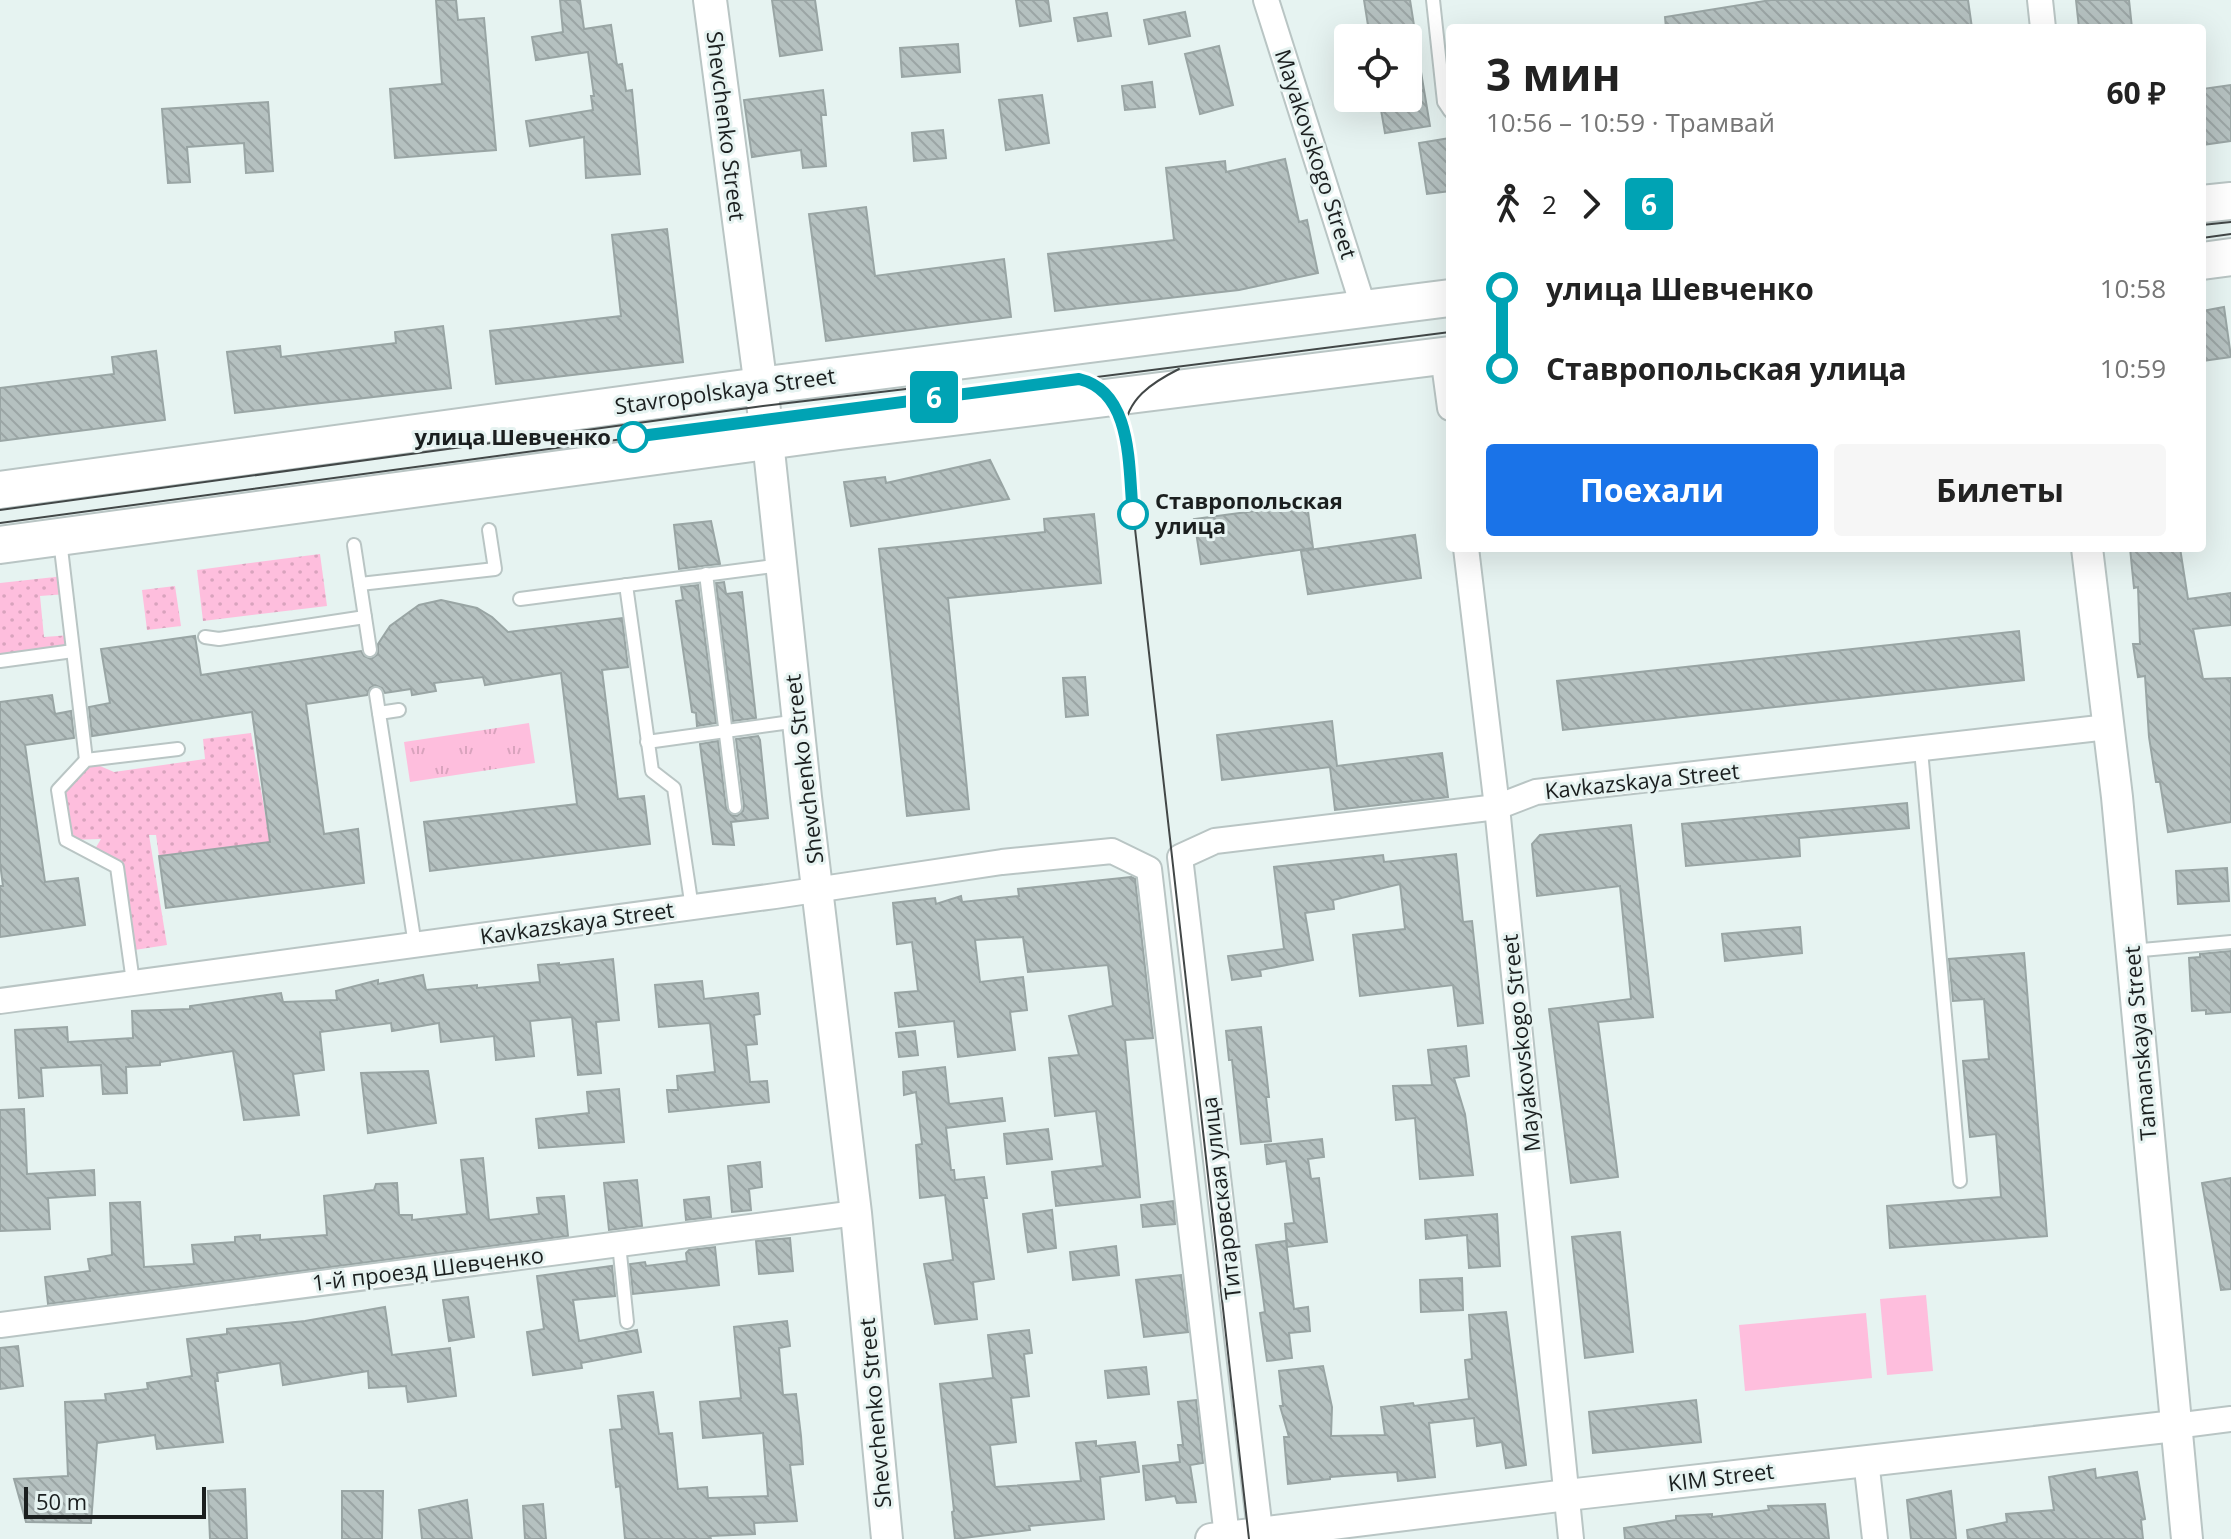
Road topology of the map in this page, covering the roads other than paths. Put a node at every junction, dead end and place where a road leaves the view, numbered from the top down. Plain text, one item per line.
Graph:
1 (710, 0) edge
2 (1266, 0) edge
3 (1433, 0) edge
4 (2040, 0) edge
5 (2043, 24) edge
6 (1446, 105) edge
7 (2231, 201) edge
8 (2206, 204) edge
9 (2231, 257) edge
10 (2206, 260) edge
11 (1446, 299) edge
12 (1364, 309) junction
13 (1446, 355) edge
14 (760, 386) junction
15 (768, 441) junction
16 (0, 490) edge
17 (489, 530) dead end
18 (60, 537) junction
19 (0, 545) edge
20 (354, 545) dead end
21 (1466, 552) edge
22 (2087, 552) edge
23 (781, 565) junction
24 (706, 574) junction
25 (360, 584) junction
26 (626, 585) junction
27 (520, 599) dead end
28 (365, 617) junction
29 (205, 637) dead end
30 (370, 650) dead end
31 (73, 651) junction
32 (0, 661) edge
33 (376, 694) dead end
34 (399, 710) dead end
35 (379, 713) junction
36 (798, 721) junction
37 (2108, 727) junction
38 (726, 731) junction
39 (647, 742) junction
40 (178, 749) dead end
41 (1921, 750) junction
42 (86, 760) junction
43 (735, 807) dead end
44 (1497, 807) junction
45 (1180, 857) joint
46 (1149, 869) joint
47 (818, 890) junction
48 (692, 908) junction
49 (2231, 942) edge
50 (415, 945) junction
51 (2131, 951) junction
52 (133, 982) junction
53 (0, 1001) edge
54 (1960, 1181) dead end
55 (856, 1213) junction
56 (619, 1244) junction
57 (627, 1322) dead end
58 (0, 1325) edge
59 (2231, 1419) edge
60 (2175, 1426) junction
61 (1866, 1460) junction
62 (1567, 1495) junction
63 (1260, 1535) edge
64 (1219, 1538) edge
65 (887, 1539) edge
66 (1571, 1539) edge
67 (1875, 1539) edge
68 (2187, 1539) edge

1 - 14 main road, Shevchenko Street
2 - 12 street, Mayakovskogo Street
3 - 6 lane
4 - 5 street
7 - 8 main road
9 - 10 main road
11 - 12 main road, Stavropolskaya Street
12 - 14 main road, Stavropolskaya Street
13 - 15 main road
14 - 15 main road, Shevchenko Street
14 - 16 main road, Stavropolskaya Street
15 - 18 main road
15 - 23 street, Shevchenko Street
17 - 25 lane
18 - 19 main road
18 - 31 lane
20 - 25 lane
21 - 44 street, Mayakovskogo Street
22 - 37 street, Tamanskaya Street
23 - 24 lane
23 - 36 street, Shevchenko Street
24 - 26 lane
24 - 38 lane
25 - 28 lane
26 - 27 lane
26 - 39 lane
28 - 29 lane
28 - 30 lane
31 - 32 lane
31 - 42 lane
33 - 35 lane
34 - 35 lane
35 - 50 lane
36 - 38 lane
36 - 47 street, Shevchenko Street
37 - 41 street, Kavkazskaya Street
37 - 51 street, Tamanskaya Street
38 - 39 lane
38 - 43 lane
39 - 48 lane
40 - 42 lane
41 - 44 street, Kavkazskaya Street
41 - 54 lane
42 - 52 lane
44 - 45 street, Kavkazskaya Street
44 - 62 street, Mayakovskogo Street
45 - 63 street, Титаровская улица
46 - 47 street, Kavkazskaya Street
46 - 64 street, Титаровская улица
47 - 48 street, Kavkazskaya Street
47 - 55 street, Shevchenko Street
48 - 50 street, Kavkazskaya Street
49 - 51 lane
50 - 52 street, Kavkazskaya Street
51 - 60 street, Tamanskaya Street
52 - 53 street, Kavkazskaya Street
55 - 56 street, 1-й проезд Шевченко
55 - 65 street, Shevchenko Street
56 - 57 lane
56 - 58 street, 1-й проезд Шевченко
59 - 60 street, KIM Street
60 - 61 street, KIM Street
60 - 68 street, Tamanskaya Street
61 - 62 street, KIM Street
61 - 67 street
62 - 63 street, KIM Street
62 - 66 street, Mayakovskogo Street
63 - 64 street, KIM Street

